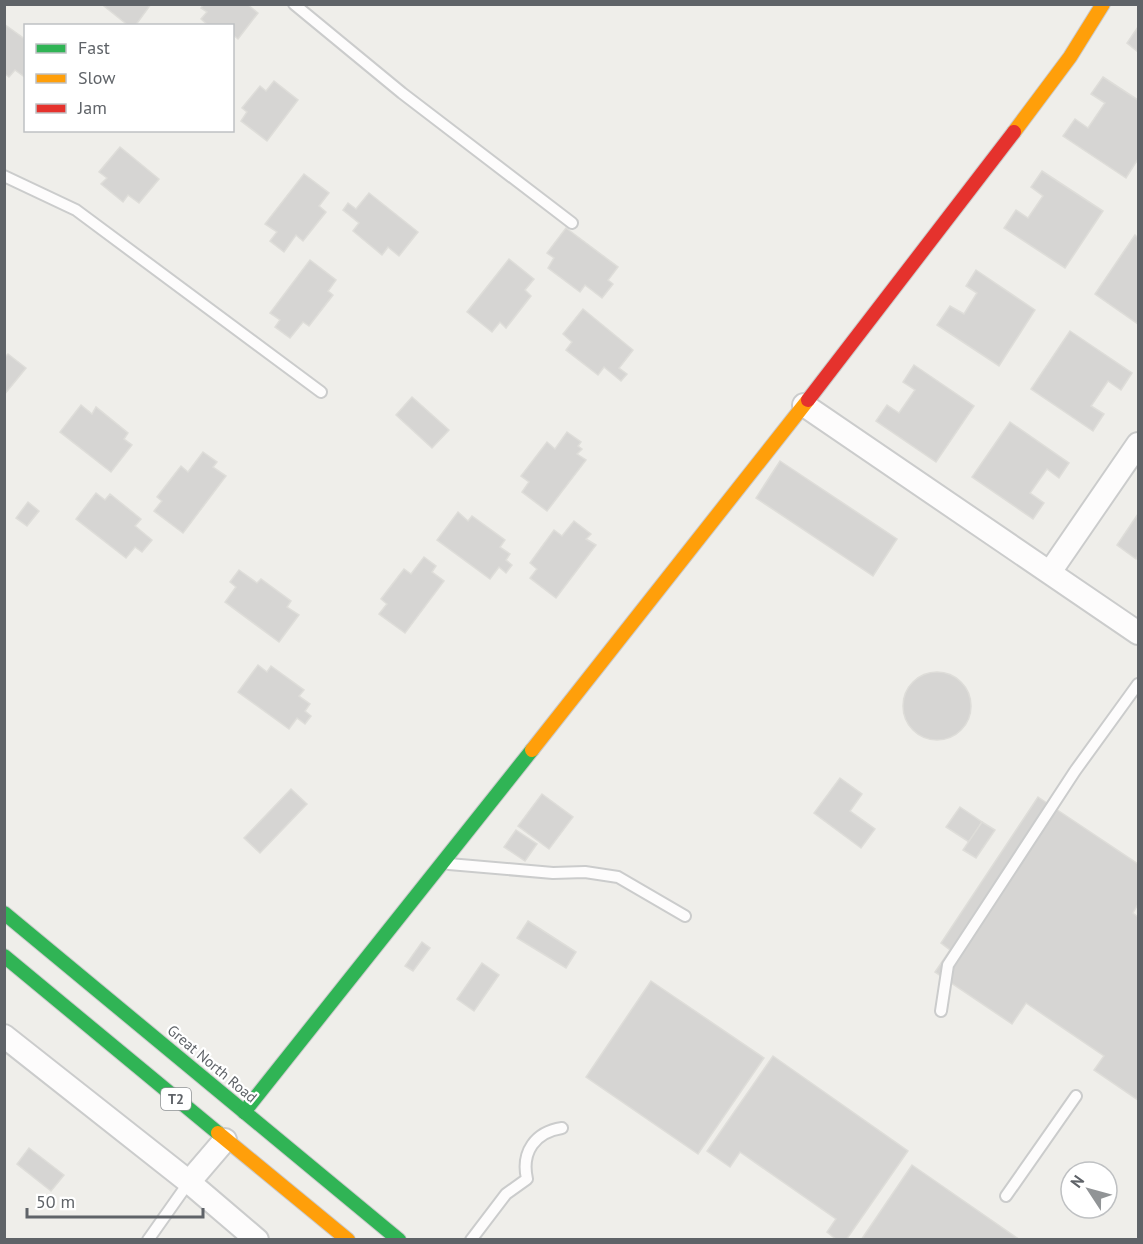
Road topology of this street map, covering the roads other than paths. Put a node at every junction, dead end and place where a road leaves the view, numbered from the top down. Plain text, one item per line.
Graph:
1 (294, 4) edge
2 (1103, 4) edge
3 (4, 176) edge
4 (572, 223) dead end
5 (321, 392) dead end
6 (804, 405) junction
7 (1138, 444) edge
8 (1050, 572) junction
9 (1138, 633) edge
10 (1138, 684) edge
11 (443, 864) junction
12 (4, 913) edge
13 (685, 916) dead end
14 (4, 956) edge
15 (941, 1011) dead end
16 (4, 1036) edge
17 (1076, 1096) dead end
18 (244, 1112) junction
19 (562, 1128) dead end
20 (225, 1140) junction
21 (189, 1182) junction
22 (1006, 1196) dead end
23 (148, 1239) edge
24 (257, 1239) edge
25 (348, 1239) edge
26 (399, 1239) edge
27 (471, 1239) edge

1 - 4 lane
2 - 6 street
3 - 5 lane
6 - 8 street
6 - 11 street
7 - 8 street
8 - 9 street
10 - 15 lane
11 - 13 lane
11 - 18 street
12 - 18 street, Great North Road / T2
14 - 20 street, T2
16 - 21 street
17 - 22 lane
18 - 26 street, Great North Road / T2
19 - 27 lane
20 - 21 street
20 - 25 street, T2
21 - 23 lane
21 - 24 street

